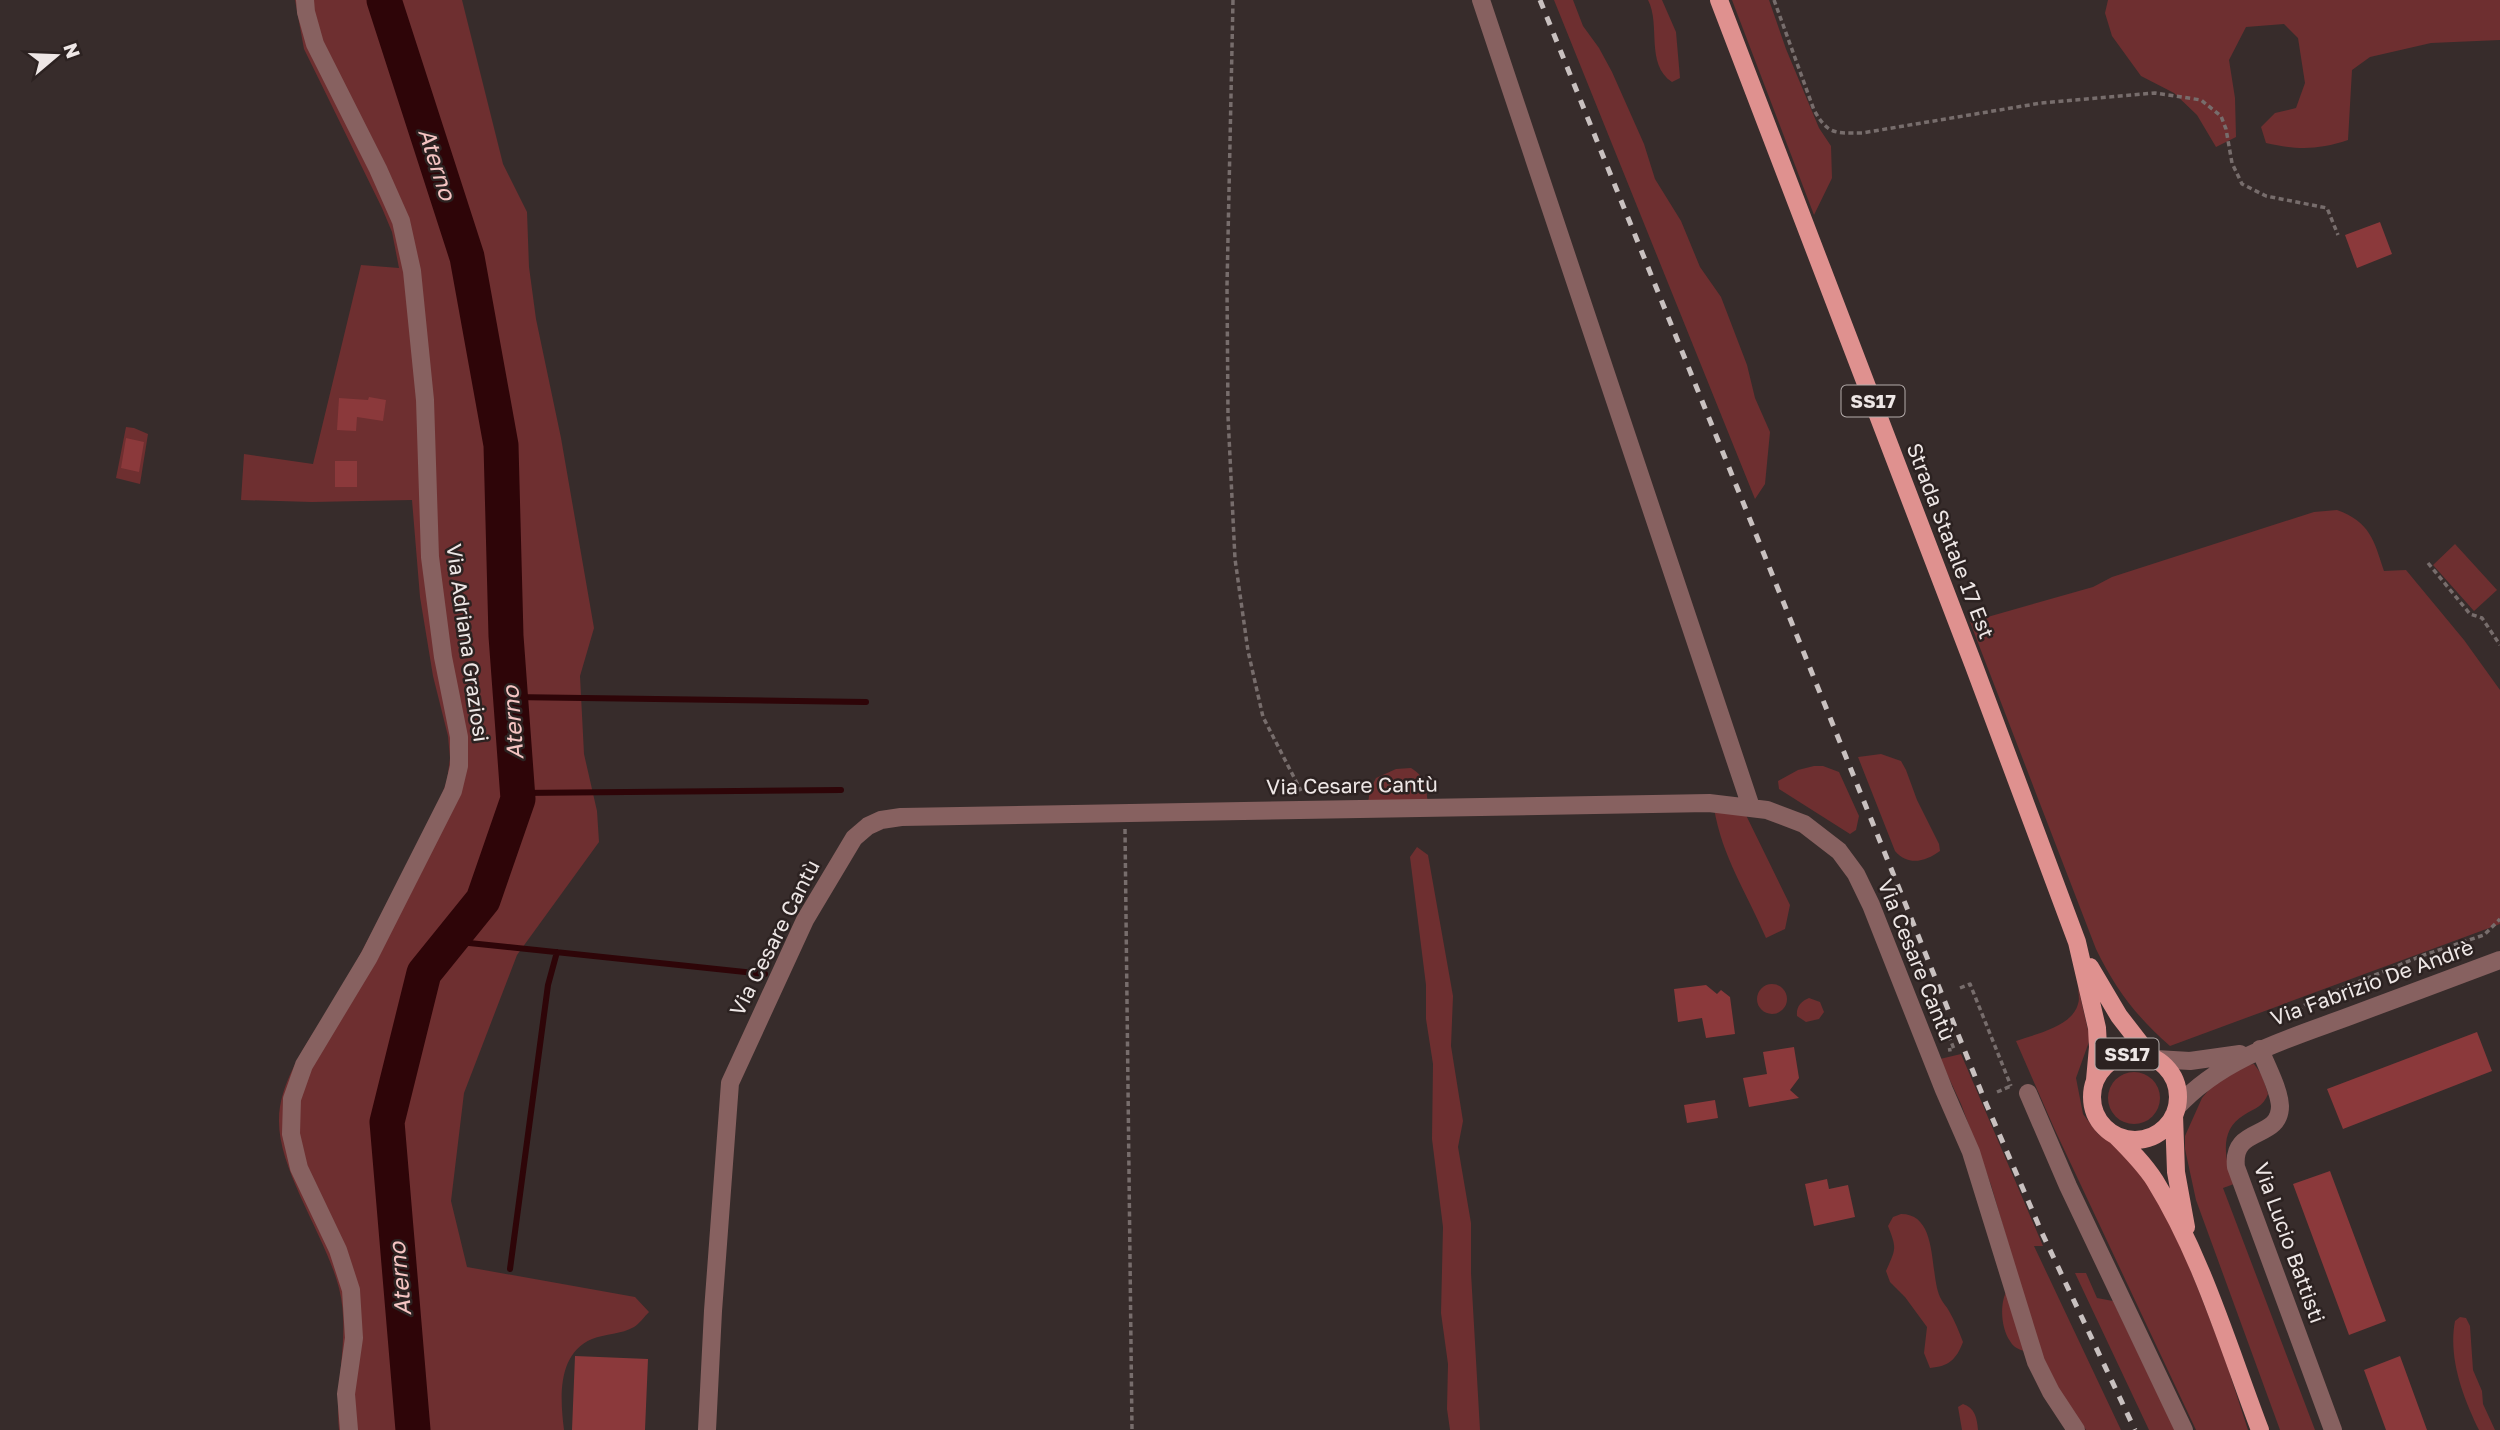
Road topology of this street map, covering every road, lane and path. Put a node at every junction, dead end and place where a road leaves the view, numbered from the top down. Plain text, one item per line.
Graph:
1 (305, 0) edge
2 (1233, 0) edge
3 (1481, 0) edge
4 (1719, 0) edge
5 (1773, 0) edge
6 (2338, 235) dead end
7 (2428, 563) dead end
8 (2500, 645) edge
9 (1752, 807) junction
10 (1307, 810) junction
11 (1125, 813) junction
12 (2500, 919) edge
13 (2077, 942) junction
14 (2500, 960) edge
15 (1960, 988) dead end
16 (2284, 1040) junction
17 (2260, 1049) junction
18 (2153, 1058) junction
19 (2095, 1080) junction
20 (2020, 1089) joint
21 (2176, 1111) junction
22 (2116, 1136) junction
23 (2191, 1247) junction
24 (349, 1430) edge
25 (707, 1430) edge
26 (1132, 1430) edge
27 (2076, 1430) edge
28 (2184, 1430) edge
29 (2260, 1430) edge
30 (2333, 1430) edge

1 - 24 street, Via Adriana Graziosi
2 - 10 path
3 - 9 street
4 - 13 main road, Strada Statale 17 Est / SS17
5 - 6 path
7 - 8 path
9 - 10 street, Via Cesare Cantù
9 - 27 street, Via Cesare Cantù
10 - 11 street, Via Cesare Cantù
11 - 25 street, Via Cesare Cantù
11 - 26 path
12 - 16 path
13 - 18 main road, Strada Statale 17 Est / SS17
13 - 19 main road, Strada Statale 17 Est / SS17
14 - 16 street, Via Fabrizio De Andrè
15 - 20 path
16 - 17 street, Via Fabrizio De Andrè
17 - 18 street, Via Fabrizio De Andrè
17 - 21 street, Via Fabrizio De Andrè
17 - 30 street, Via Lucio Battisti
18 - 19 main road, SS17
18 - 21 main road, SS17
19 - 22 main road, SS17
20 - 28 street
21 - 22 main road
21 - 23 main road, SS17
22 - 23 main road, SS17
23 - 29 main road, SS17

